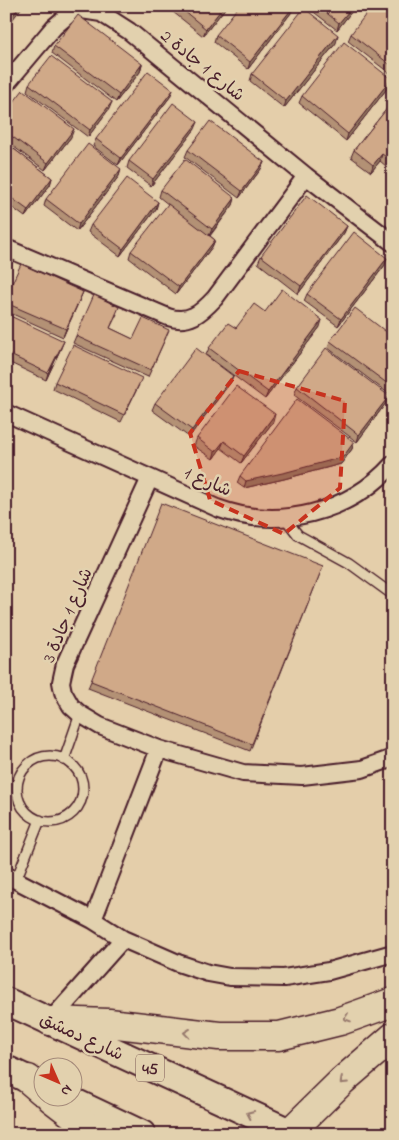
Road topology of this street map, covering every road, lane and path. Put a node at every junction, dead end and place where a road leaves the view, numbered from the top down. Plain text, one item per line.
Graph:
1 (83, 8) edge
2 (6, 84) edge
3 (306, 176) junction
4 (393, 243) edge
5 (6, 248) edge
6 (6, 413) edge
7 (393, 464) edge
8 (150, 478) junction
9 (285, 518) junction
10 (393, 595) edge
11 (80, 714) junction
12 (159, 749) junction
13 (393, 758) edge
14 (64, 760) junction
15 (40, 820) junction
16 (11, 878) edge
17 (93, 920) junction
18 (123, 939) junction
19 (393, 953) edge
20 (6, 1001) edge
21 (393, 1002) edge
22 (50, 1021) junction
23 (393, 1037) edge
24 (82, 1106) edge
25 (64, 1108) edge
26 (291, 1133) edge
27 (98, 1134) edge
28 (142, 1134) edge

1 - 2 street, شارع 1 جادة 2
1 - 3 street, شارع 1 جادة 2
3 - 4 street, شارع 1 جادة 2
3 - 5 street
6 - 8 street, شارع 1
7 - 9 street, شارع 1
8 - 9 street, شارع 1
8 - 11 street, شارع 1 جادة 3
9 - 10 lane
11 - 12 street, شارع 1 جادة 3
11 - 14 lane
12 - 13 street, شارع 1 جادة 3
12 - 17 street
14 - 15 lane
14 - 15 lane
15 - 16 lane
16 - 17 street
17 - 18 street
18 - 19 street
18 - 22 street
20 - 22 main road, شارع دمشق / 45
21 -> 22 highway
26 -> 22 main road, شارع دمشق / 45
23 -> 26 highway
24 - 28 main road
25 - 27 highway

